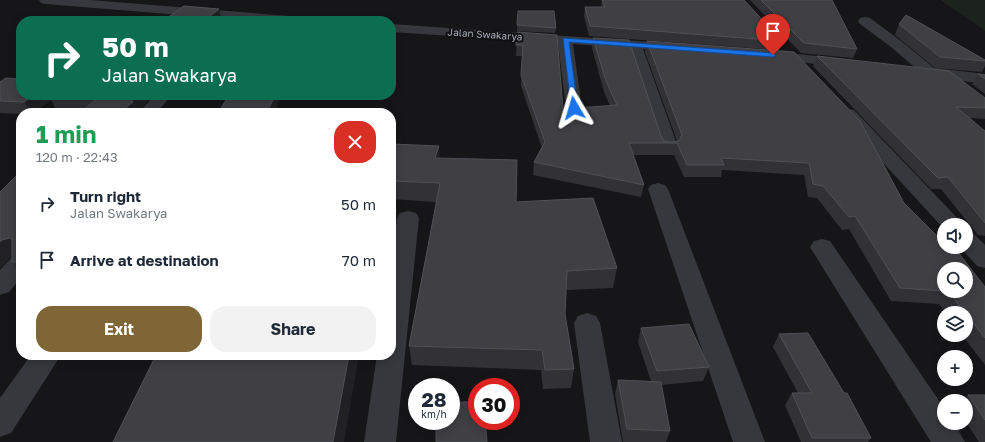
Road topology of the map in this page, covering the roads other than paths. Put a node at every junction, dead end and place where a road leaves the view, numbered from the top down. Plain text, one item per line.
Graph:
1 (45, 0) edge
2 (65, 1) edge
3 (208, 16) edge
4 (865, 21) dead end
5 (396, 28) edge
6 (566, 40) junction
7 (781, 42) edge
8 (634, 44) junction
9 (688, 48) edge
10 (758, 54) edge
11 (795, 58) junction
12 (856, 64) edge
13 (907, 70) edge
14 (928, 72) junction
15 (811, 74) edge
16 (950, 76) junction
17 (985, 79) edge
18 (973, 94) edge
19 (159, 100) edge
20 (837, 102) edge
21 (152, 108) edge
22 (574, 108) edge
23 (669, 147) edge
24 (658, 189) dead end
25 (408, 218) dead end
26 (946, 218) edge
27 (822, 247) dead end
28 (973, 247) edge
29 (985, 260) edge
30 (16, 268) edge
31 (0, 286) edge
32 (396, 314) edge
33 (587, 323) dead end
34 (44, 360) edge
35 (390, 360) edge
36 (0, 423) edge
37 (380, 442) edge
38 (606, 442) edge
39 (749, 442) edge
40 (949, 442) edge

1 - 2 street
2 - 3 street
4 - 14 street
5 - 6 street, Jalan Swakarya
6 - 8 street, Jalan Swakarya
6 - 22 street
7 - 11 street
8 - 9 street, Jalan Swakarya
8 - 23 street
10 - 11 street
11 - 12 street
11 - 15 street
13 - 14 street
14 - 16 street
16 - 17 street
16 - 18 street
19 - 21 street
20 - 26 street
24 - 39 street
25 - 32 street
27 - 40 street
28 - 29 street
30 - 31 street
33 - 38 street
34 - 36 street
35 - 37 street

